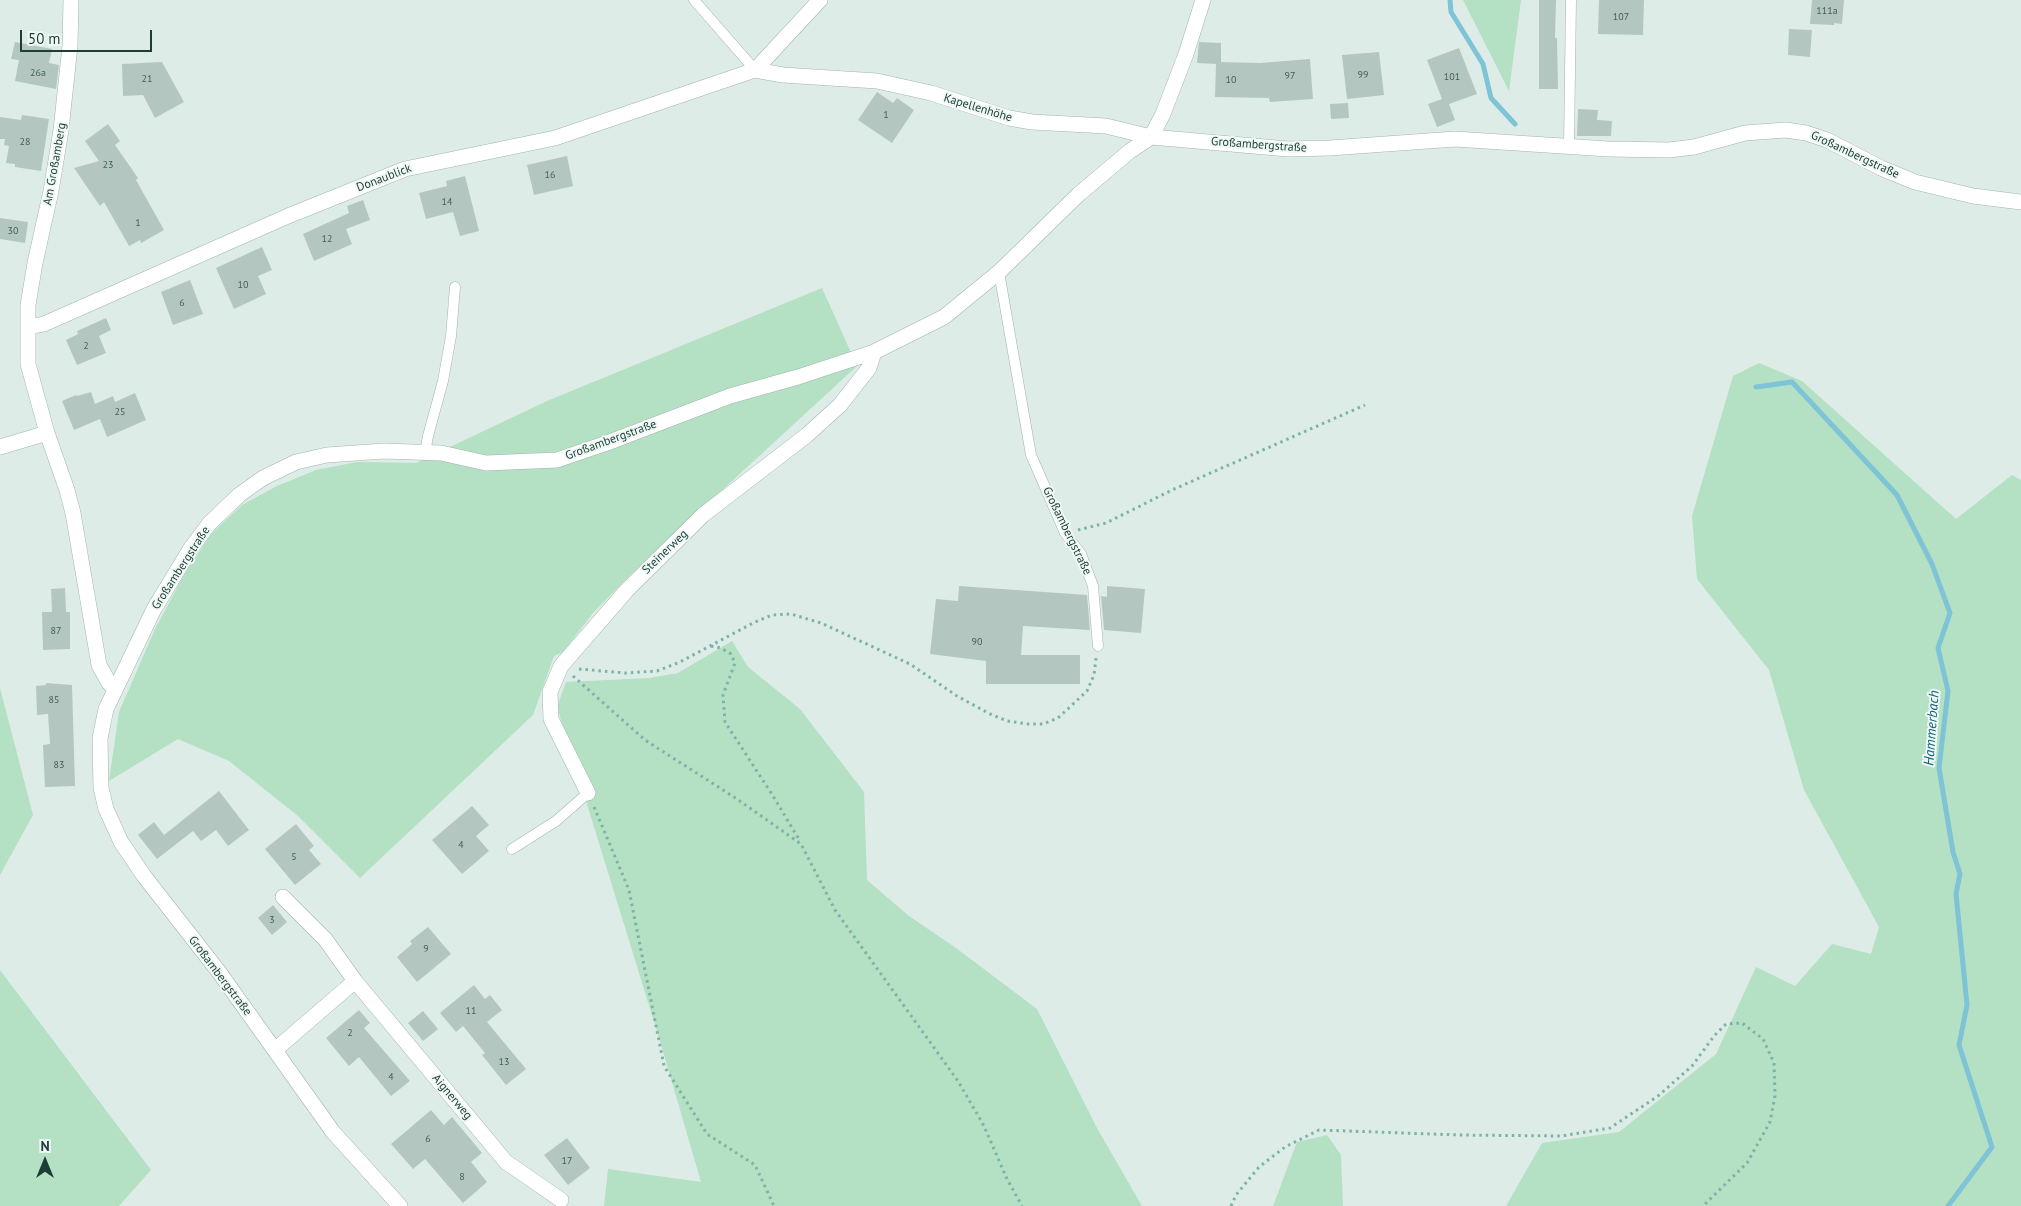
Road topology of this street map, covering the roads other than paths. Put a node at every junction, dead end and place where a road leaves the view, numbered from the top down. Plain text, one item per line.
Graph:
1 (71, 0) edge
2 (694, 0) edge
3 (820, 0) edge
4 (1204, 0) edge
5 (1571, 0) edge
6 (755, 70) junction
7 (1151, 137) junction
8 (1569, 146) junction
9 (2021, 202) edge
10 (999, 272) junction
11 (455, 287) dead end
12 (28, 327) junction
13 (874, 352) junction
14 (46, 433) junction
15 (0, 447) edge
16 (425, 453) junction
17 (1098, 646) road end
18 (115, 689) junction
19 (588, 793) joint
20 (512, 849) dead end
21 (282, 897) dead end
22 (355, 981) junction
23 (275, 1050) junction
24 (561, 1200) dead end
25 (400, 1206) edge

1 - 12 street, Am Großamberg
2 - 6 lane
3 - 6 street
4 - 7 street
5 - 8 lane
6 - 7 street, Kapellenhöhe
6 - 12 street, Donaublick
7 - 8 street, Großambergstraße
7 - 10 street, Großambergstraße
8 - 9 street, Großambergstraße
10 - 13 street, Großambergstraße
10 - 17 lane, Großambergstraße
11 - 16 lane
12 - 14 street, Am Großamberg
13 - 16 street, Großambergstraße
13 - 19 street, Steinerweg
14 - 15 street
14 - 18 street, Am Großamberg
16 - 18 street, Großambergstraße
18 - 23 street, Großambergstraße
19 - 20 lane
21 - 22 street, Aignerweg
22 - 23 street
22 - 24 street, Aignerweg
23 - 25 street, Großambergstraße

